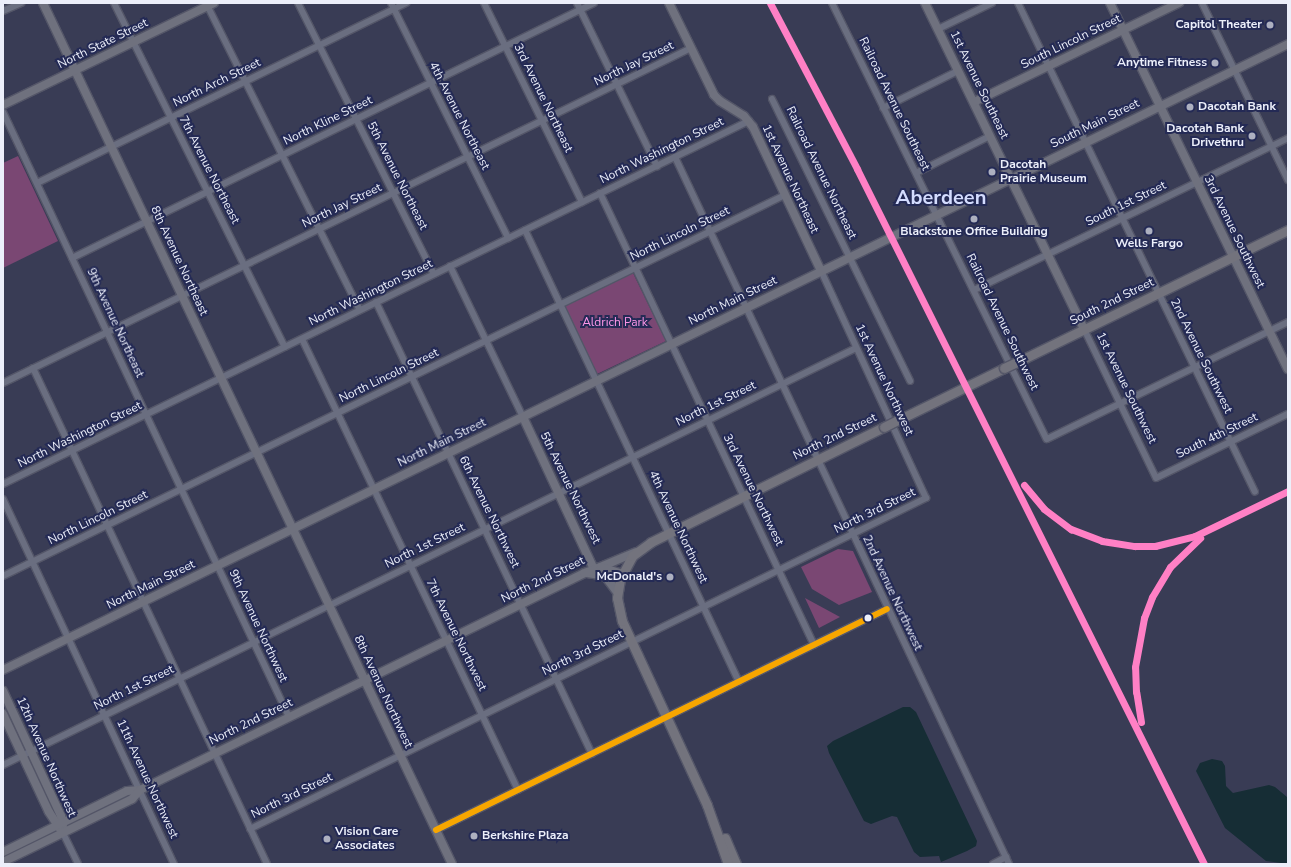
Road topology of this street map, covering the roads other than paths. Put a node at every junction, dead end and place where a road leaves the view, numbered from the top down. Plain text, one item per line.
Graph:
1 (21, 3) edge
2 (43, 3) edge
3 (114, 3) edge
4 (298, 3) edge
5 (406, 3) edge
6 (484, 3) edge
7 (576, 3) edge
8 (594, 3) edge
9 (669, 3) edge
10 (832, 3) edge
11 (925, 3) edge
12 (992, 3) edge
13 (1018, 3) edge
14 (1110, 3) edge
15 (1179, 3) edge
16 (1202, 3) edge
17 (209, 4) edge
18 (392, 6) edge
19 (580, 10) junction
20 (3, 12) edge
21 (938, 29) junction
22 (1123, 30) junction
23 (134, 42) junction
24 (1288, 44) edge
25 (320, 45) junction
26 (506, 46) junction
27 (691, 48) junction
28 (1049, 66) junction
29 (1235, 70) junction
30 (75, 71) junction
31 (958, 71) junction
32 (245, 81) junction
33 (431, 83) junction
34 (616, 84) junction
35 (772, 99) dead end
36 (974, 102) junction
37 (3, 105) edge
38 (1160, 106) junction
39 (883, 108) junction
40 (3, 112) edge
41 (171, 118) junction
42 (356, 119) junction
43 (749, 120) junction
44 (542, 121) junction
45 (990, 136) junction
46 (1288, 138) edge
47 (1086, 142) junction
48 (1271, 146) junction
49 (111, 147) junction
50 (282, 156) junction
51 (468, 157) junction
52 (675, 157) junction
53 (657, 166) junction
54 (916, 173) junction
55 (1011, 179) junction
56 (1288, 180) edge
57 (1197, 182) junction
58 (37, 183) junction
59 (208, 192) junction
60 (394, 193) junction
61 (600, 193) junction
62 (785, 195) junction
63 (582, 202) junction
64 (937, 215) junction
65 (1123, 219) junction
66 (147, 221) junction
67 (319, 230) junction
68 (525, 230) junction
69 (1288, 230) edge
70 (710, 232) junction
71 (891, 237) joint
72 (508, 238) junction
73 (1048, 254) junction
74 (850, 257) junction
75 (1232, 257) junction
76 (72, 258) junction
77 (245, 266) junction
78 (450, 266) junction
79 (635, 268) junction
80 (820, 271) junction
81 (434, 274) junction
82 (974, 290) junction
83 (1159, 293) junction
84 (182, 296) junction
85 (376, 302) junction
86 (561, 304) junction
87 (746, 308) junction
88 (360, 310) junction
89 (1288, 322) edge
90 (1084, 329) junction
91 (1269, 331) junction
92 (107, 332) junction
93 (302, 339) junction
94 (486, 341) junction
95 (671, 345) junction
96 (285, 347) junction
97 (856, 348) junction
98 (1195, 367) junction
99 (33, 368) junction
100 (1288, 369) edge
101 (411, 377) junction
102 (221, 378) junction
103 (597, 381) junction
104 (910, 381) dead end
105 (3, 383) edge
106 (782, 385) junction
107 (946, 396) joint
108 (1120, 403) junction
109 (338, 413) junction
110 (146, 414) junction
111 (1288, 414) edge
112 (523, 417) junction
113 (707, 421) junction
114 (1231, 442) junction
115 (72, 451) junction
116 (257, 453) junction
117 (448, 453) junction
118 (633, 457) junction
119 (817, 460) junction
120 (1156, 478) joint
121 (3, 484) edge
122 (181, 490) junction
123 (374, 490) junction
124 (1256, 492) dead end
125 (559, 493) junction
126 (743, 496) junction
127 (926, 498) joint
128 (3, 499) edge
129 (106, 526) junction
130 (293, 530) junction
131 (484, 530) junction
132 (669, 532) junction
133 (852, 534) junction
134 (636, 552) junction
135 (588, 553) junction
136 (33, 562) junction
137 (607, 562) junction
138 (410, 565) junction
139 (217, 566) junction
140 (596, 568) junction
141 (779, 570) junction
142 (584, 574) junction
143 (622, 574) junction
144 (3, 576) edge
145 (617, 592) junction
146 (143, 602) junction
147 (521, 604) junction
148 (329, 605) junction
149 (704, 607) junction
150 (887, 609) junction
151 (68, 638) junction
152 (446, 640) junction
153 (253, 642) junction
154 (631, 642) junction
155 (814, 645) junction
156 (3, 670) edge
157 (178, 679) junction
158 (556, 679) junction
159 (364, 680) junction
160 (739, 682) junction
161 (3, 691) edge
162 (3, 714) edge
163 (104, 715) junction
164 (482, 715) junction
165 (289, 717) junction
166 (667, 717) junction
167 (31, 751) junction
168 (214, 754) junction
169 (592, 754) junction
170 (22, 755) junction
171 (400, 755) junction
172 (3, 765) edge
173 (140, 790) junction
174 (518, 790) junction
175 (707, 805) junction
176 (60, 823) junction
177 (250, 829) junction
178 (436, 830) junction
179 (63, 833) junction
180 (3, 852) edge
181 (1006, 857) junction
182 (3, 862) edge
183 (78, 864) edge
184 (174, 864) edge
185 (267, 864) edge
186 (452, 864) edge
187 (728, 864) edge
188 (736, 864) edge
189 (992, 864) edge
190 (1009, 864) edge

1 - 20 street
2 - 30 street, 8th Avenue Northeast
3 - 23 street, 7th Avenue Northeast
4 - 25 street, 5th Avenue Northeast
5 - 18 street, North Arch Street
6 - 26 street, 3rd Avenue Northeast
7 - 19 street
8 - 19 street, North Kline Street
9 - 27 street, 1st Avenue Northeast
10 - 39 street, Railroad Avenue Southeast
11 - 21 street, 1st Avenue Southeast
12 - 21 street
13 - 28 street, 2nd Avenue Southwest
14 - 22 street, 3rd Avenue Southwest
15 - 22 street, South Lincoln Street
16 - 29 street
17 - 23 street, North State Street
17 - 32 street
18 - 25 street, North Arch Street
18 - 33 street, 4th Avenue Northeast
19 - 26 street, North Kline Street
19 - 34 street
21 - 31 street, 1st Avenue Southeast
22 - 28 street, South Lincoln Street
22 - 38 street, 3rd Avenue Southwest
23 - 30 street, North State Street
23 - 41 street, 7th Avenue Northeast
24 - 29 street, South Main Street
25 - 32 street, North Arch Street
25 - 42 street, 5th Avenue Northeast
26 - 33 street, North Kline Street
26 - 44 street, 3rd Avenue Northeast
27 - 34 street, North Jay Street
27 - 43 street, 1st Avenue Northeast
28 - 36 street, South Lincoln Street
28 - 47 street, 2nd Avenue Southwest
29 - 38 street, South Main Street
29 - 48 street
30 - 37 street, North State Street
30 - 49 street, 8th Avenue Northeast
31 - 36 street, 1st Avenue Southeast
31 - 39 street
32 - 41 street, North Arch Street
32 - 50 street
33 - 42 street, North Kline Street
33 - 51 street, 4th Avenue Northeast
34 - 44 street, North Jay Street
34 - 53 street
35 - 74 street, Railroad Avenue Northeast
36 - 45 street, 1st Avenue Southeast
38 - 47 street, South Main Street
38 - 57 street, 3rd Avenue Southwest
39 - 54 street, Railroad Avenue Southeast
40 - 58 street, 9th Avenue Northeast
41 - 49 street, North Arch Street
41 - 59 street, 7th Avenue Northeast
42 - 50 street, North Kline Street
42 - 60 street, 5th Avenue Northeast
43 - 52 street, North Washington Street
43 - 62 street, 1st Avenue Northeast
44 - 51 street, North Jay Street
44 - 63 street, 3rd Avenue Northeast
45 - 54 street
45 - 55 street, 1st Avenue Southeast
46 - 48 street, South 1st Street
47 - 55 street, South Main Street
47 - 65 street, 2nd Avenue Southwest
48 - 56 street
48 - 57 street, South 1st Street
49 - 58 street, North Arch Street
49 - 66 street, 8th Avenue Northeast
50 - 59 street, North Kline Street
50 - 67 street
51 - 60 street, North Jay Street
51 - 72 street, 4th Avenue Northeast
52 - 53 street, North Washington Street
52 - 70 street, 2nd Avenue Northwest
53 - 61 street, North Washington Street
54 - 64 street, Railroad Avenue Southeast
55 - 64 street, South Main Street
55 - 73 street, 1st Avenue Southwest
57 - 65 street, South 1st Street
57 - 75 street, 3rd Avenue Southwest
58 - 76 street, 9th Avenue Northeast
59 - 66 street, North Kline Street
59 - 77 street, 7th Avenue Northeast
60 - 67 street, North Jay Street
60 - 81 street, 5th Avenue Northeast
61 - 63 street, North Washington Street
61 - 79 street
62 - 70 street, North Lincoln Street
62 - 80 street, 1st Avenue Northeast
63 - 68 street, North Washington Street
64 - 71 street, South Main Street
64 - 82 street, Railroad Avenue Southwest
65 - 73 street, South 1st Street
65 - 83 street, 2nd Avenue Southwest
66 - 76 street, North Kline Street
66 - 84 street, 8th Avenue Northeast
67 - 77 street, North Jay Street
67 - 88 street
68 - 72 street, North Washington Street
68 - 86 street
69 - 75 main road, South 2nd Street
70 - 79 street, North Lincoln Street
70 - 87 street, 2nd Avenue Northwest
71 - 74 street, North Main Street
72 - 78 street, North Washington Street
73 - 82 street, South 1st Street
73 - 90 street, 1st Avenue Southwest
74 - 80 street, North Main Street
74 - 104 street, Railroad Avenue Northeast
75 - 83 main road, South 2nd Street
75 - 91 street, 3rd Avenue Southwest
76 - 92 street, 9th Avenue Northeast
77 - 84 street, North Jay Street
77 - 96 street, 7th Avenue Northeast
78 - 81 street, North Washington Street
78 - 94 street
79 - 86 street, North Lincoln Street
79 - 95 street
80 - 87 street, North Main Street
80 - 97 street, 1st Avenue Northwest
81 - 85 street, North Washington Street
82 - 108 street, Railroad Avenue Southwest
83 - 90 main road, South 2nd Street
83 - 98 street, 2nd Avenue Southwest
84 - 92 street, North Jay Street
84 - 102 street, 8th Avenue Northeast
85 - 88 street, North Washington Street
85 - 101 street, 6th Avenue Northwest
86 - 94 street, North Lincoln Street
86 - 103 street
87 - 95 street, North Main Street
87 - 106 street, 2nd Avenue Northwest
88 - 93 street, North Washington Street
89 - 91 street
90 - 107 main road, South 2nd Street, bridge
90 - 108 street, 1st Avenue Southwest
91 - 98 street
91 - 100 street, 3rd Avenue Southwest
92 - 99 street, North Jay Street
92 - 110 street, 9th Avenue Northeast
93 - 96 street, North Washington Street
93 - 109 street
94 - 101 street, North Lincoln Street
94 - 112 street
95 - 103 street, North Main Street
95 - 113 street, 3rd Avenue Northwest
96 - 102 street, North Washington Street
97 - 106 street, North 1st Street
97 - 127 street, 1st Avenue Northwest
98 - 108 street
98 - 114 street, 2nd Avenue Southwest
99 - 105 street, North Jay Street
99 - 115 street
101 - 109 street, North Lincoln Street
101 - 117 street, 6th Avenue Northwest
102 - 110 street, North Washington Street
102 - 116 street, 8th Avenue Northeast
103 - 112 street, North Main Street
103 - 118 street, 4th Avenue Northwest
106 - 113 street, North 1st Street
106 - 119 street, 2nd Avenue Northwest
107 - 119 main road, North 2nd Street, bridge
108 - 120 street, 1st Avenue Southwest
109 - 116 street, North Lincoln Street
109 - 123 street
110 - 115 street, North Washington Street
110 - 122 street, 9th Avenue Northeast
111 - 114 street, South 4th Street
112 - 117 street, North Main Street
112 - 125 street, 5th Avenue Northwest
113 - 118 street, North 1st Street
113 - 126 street, 3rd Avenue Northwest
114 - 120 street, South 4th Street
114 - 124 street, 2nd Avenue Southwest
115 - 121 street, North Washington Street
115 - 129 street
116 - 122 street, North Lincoln Street
116 - 130 street, 8th Avenue Northeast
117 - 123 street, North Main Street
117 - 131 street, 6th Avenue Northwest
118 - 125 street, North 1st Street
118 - 132 street, 4th Avenue Northwest
119 - 126 main road, North 2nd Street
119 - 133 street, 2nd Avenue Northwest
122 - 129 street, North Lincoln Street
122 - 139 street, 9th Avenue Northeast
123 - 130 street, North Main Street
123 - 138 street, 7th Avenue Northwest
125 - 131 street, North 1st Street
125 - 135 street, 5th Avenue Northwest
126 - 132 main road, North 2nd Street
126 - 141 street, 3rd Avenue Northwest
127 - 133 street, North 3rd Street
128 - 136 street, 11th Avenue Northwest
129 - 136 street, North Lincoln Street
129 - 146 street
130 - 139 street, North Main Street
130 - 148 street, 8th Avenue Northwest
131 - 138 street, North 1st Street
131 - 147 street, 6th Avenue Northwest
132 - 134 main road, North 2nd Street
132 - 149 street, 4th Avenue Northwest
133 - 141 street, North 3rd Street
133 - 150 street, 2nd Avenue Northwest
134 - 137 street
134 - 143 main road, North 2nd Street
135 - 137 street
135 - 140 street, 5th Avenue Northwest
136 - 144 street, North Lincoln Street
136 - 151 street, 11th Avenue Northwest
137 - 140 street
138 - 148 street, North 1st Street
138 - 152 street, 7th Avenue Northwest
139 - 146 street, North Main Street
139 - 153 street, 9th Avenue Northwest
140 - 142 street, North 2nd Street
140 - 143 street, North 2nd Street
141 - 149 street, North 3rd Street
141 - 155 street, 3rd Avenue Northwest
142 - 145 street
142 - 147 street, North 2nd Street
143 - 145 main road
145 - 154 main road
146 - 151 street, North Main Street
146 - 157 street
147 - 152 street, North 2nd Street
147 - 158 street, 6th Avenue Northwest
148 - 153 street, North 1st Street
148 - 159 street, 8th Avenue Northwest
149 - 154 street, North 3rd Street
149 - 160 street, 4th Avenue Northwest
150 - 155 street
150 - 181 street, 2nd Avenue Northwest
151 - 156 street, North Main Street
151 - 163 street, 11th Avenue Northwest
152 - 159 street, North 2nd Street
152 - 164 street, 7th Avenue Northwest
153 - 157 street, North 1st Street
153 - 165 street, 9th Avenue Northwest
154 - 158 street, North 3rd Street
154 - 166 main road
155 - 160 street
157 - 163 street, North 1st Street
157 - 168 street
158 - 164 street, North 3rd Street
158 - 169 street, 6th Avenue Northwest
159 - 165 street, North 2nd Street
159 - 171 street, 8th Avenue Northwest
160 - 166 street
161 - 167 street, 12th Avenue Northwest
162 - 170 street, 12th Avenue Northwest
163 - 167 street, North 1st Street
163 - 173 street, 11th Avenue Northwest
164 - 171 street, North 3rd Street
164 - 174 street, 7th Avenue Northwest
165 - 168 street, North 2nd Street
166 - 169 street
166 - 175 main road
167 - 170 street, North 1st Street
167 - 176 street, 12th Avenue Northwest
168 - 173 street, North 2nd Street
168 - 177 street
169 - 174 street
170 - 172 street, North 1st Street
170 - 176 street, 12th Avenue Northwest
171 - 177 street, North 3rd Street
171 - 178 street, 8th Avenue Northwest
173 - 176 street, North 2nd Street
173 - 179 street, North 2nd Street
173 - 184 street, 11th Avenue Northwest
174 - 178 street
175 - 187 main road
175 - 188 main road
176 - 179 street, 12th Avenue Northwest
176 - 180 street, North 2nd Street
177 - 185 street
178 - 186 street, 8th Avenue Northwest
179 - 182 street, North 2nd Street
179 - 183 street, 12th Avenue Northwest
181 - 189 street
181 - 190 street, 2nd Avenue Northwest

